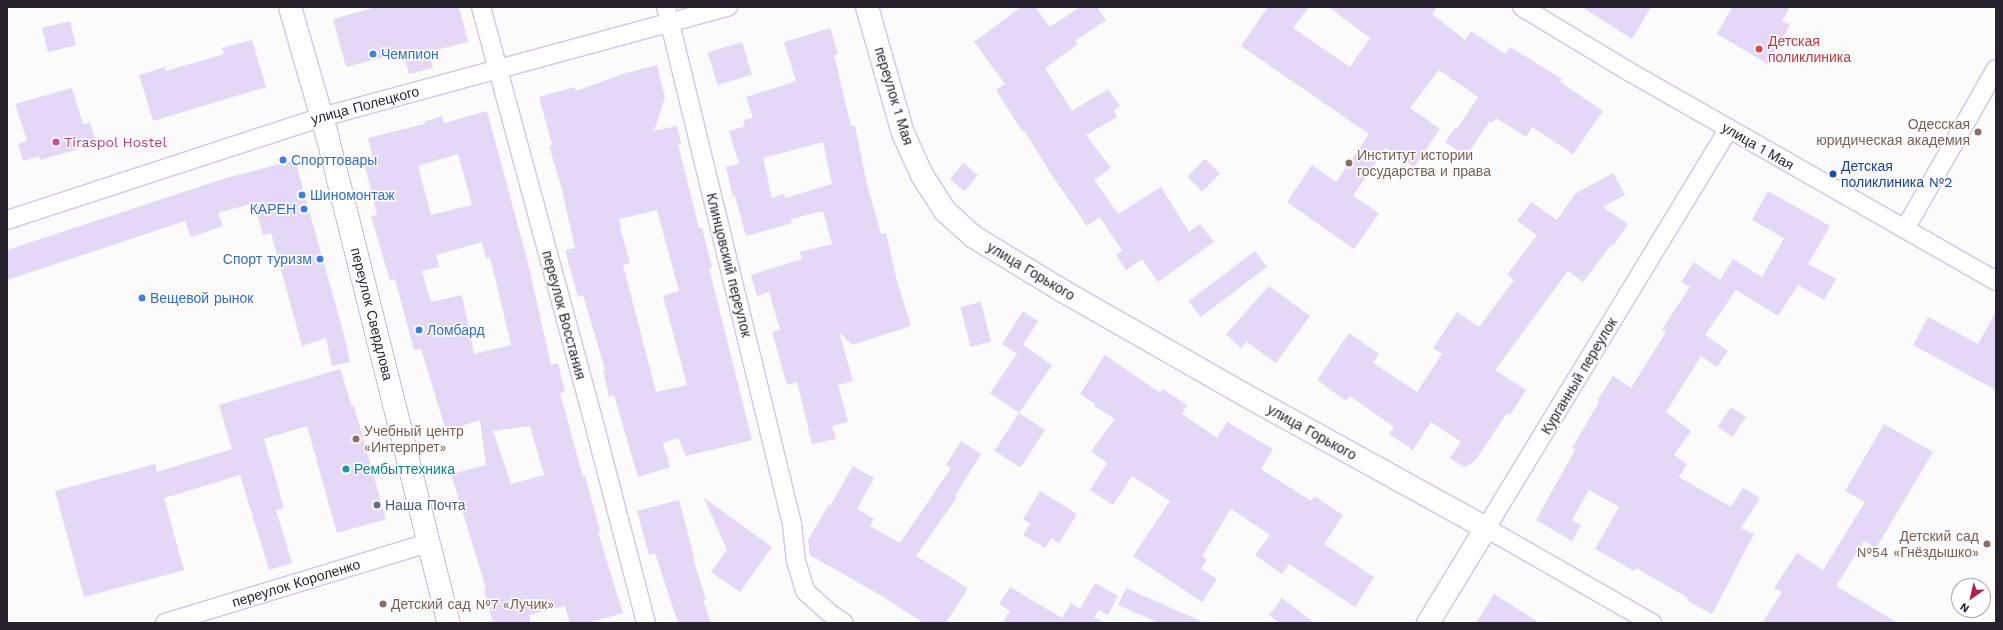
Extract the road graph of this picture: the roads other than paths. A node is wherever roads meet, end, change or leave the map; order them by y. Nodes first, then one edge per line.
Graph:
1 (290, 7) edge
2 (481, 7) edge
3 (728, 7) edge
4 (866, 7) edge
5 (1522, 7) edge
6 (668, 15) edge
7 (497, 69) junction
8 (1996, 69) edge
9 (322, 117) junction
10 (1729, 129) junction
11 (7, 220) edge
12 (1905, 229) junction
13 (974, 237) joint
14 (1996, 281) edge
15 (1486, 528) junction
16 (428, 543) junction
17 (165, 623) edge
18 (449, 623) edge
19 (646, 623) edge
20 (844, 623) edge
21 (1428, 623) edge
22 (1652, 623) edge

1 - 9 street, переулок Свердлова
2 - 7 street, переулок Восстания
3 - 6 street, улица Полецкого
4 - 13 street, переулок 1 Мая
5 - 10 street, улица 1 Мая
6 - 7 street, улица Полецкого
6 - 20 street, Клинцовский переулок
7 - 9 street, улица Полецкого
7 - 19 street, переулок Восстания
8 - 12 street
9 - 11 street, улица Полецкого
9 - 16 street, переулок Свердлова
10 - 12 street, улица 1 Мая
10 - 15 street, Курганный переулок
12 - 14 street, улица 1 Мая
13 - 15 street, улица Горького
15 - 21 street, Курганный переулок
15 - 22 street, улица Горького
16 - 17 street, переулок Короленко
16 - 18 street, переулок Свердлова

